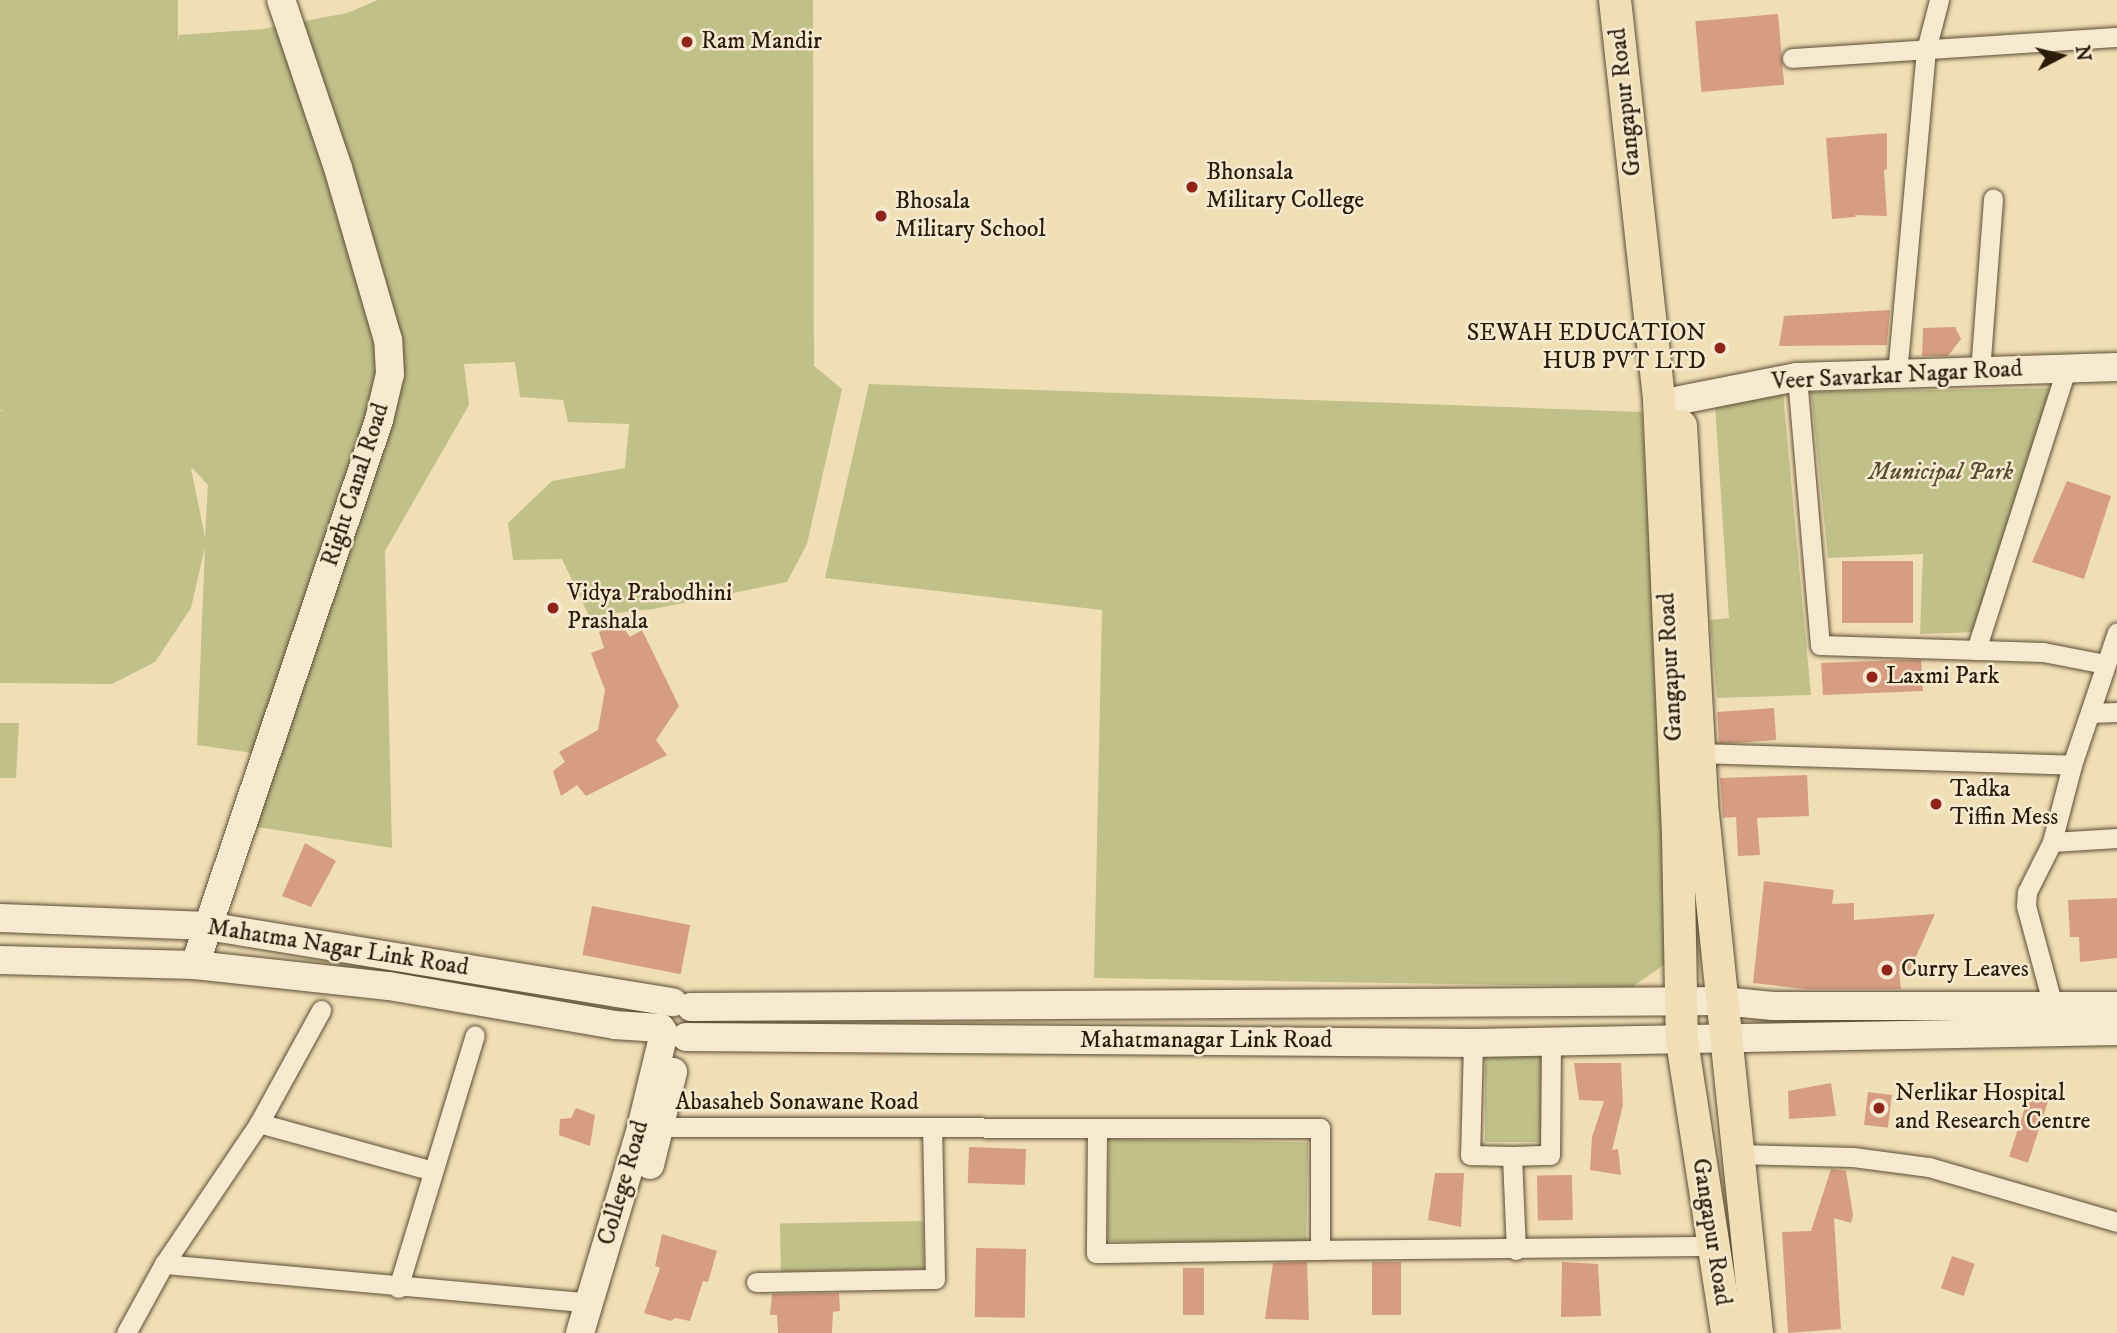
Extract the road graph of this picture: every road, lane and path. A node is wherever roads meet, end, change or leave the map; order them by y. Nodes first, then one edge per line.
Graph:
1 (281, 0) edge
2 (1615, 0) edge
3 (1635, 0) edge
4 (1939, 0) edge
5 (2117, 37) edge
6 (1926, 50) junction
7 (1793, 58) dead end
8 (1993, 198) dead end
9 (2117, 367) edge
10 (2066, 369) junction
11 (1979, 372) junction
12 (1897, 374) junction
13 (1797, 377) junction
14 (1680, 400) junction
15 (2117, 632) edge
16 (1976, 650) junction
17 (2105, 664) junction
18 (2117, 712) edge
19 (2090, 713) junction
20 (1699, 753) junction
21 (2072, 765) junction
22 (2117, 838) edge
23 (2052, 842) junction
24 (0, 918) edge
25 (208, 926) junction
26 (0, 960) edge
27 (195, 965) junction
28 (1683, 1001) junction
29 (1722, 1001) junction
30 (682, 1004) junction
31 (2117, 1006) edge
32 (321, 1010) dead end
33 (2057, 1021) junction
34 (2117, 1031) edge
35 (673, 1034) junction
36 (475, 1035) dead end
37 (1551, 1041) junction
38 (1682, 1041) junction
39 (1725, 1041) junction
40 (1473, 1044) junction
41 (259, 1123) junction
42 (662, 1127) junction
43 (932, 1128) junction
44 (1097, 1130) junction
45 (1737, 1154) junction
46 (1512, 1156) junction
47 (433, 1171) junction
48 (2117, 1222) edge
49 (1713, 1246) junction
50 (1320, 1250) junction
51 (1516, 1250) junction
52 (164, 1264) junction
53 (756, 1282) dead end
54 (398, 1288) junction
55 (589, 1303) junction
56 (126, 1333) edge
57 (580, 1333) edge
58 (600, 1333) edge
59 (1727, 1333) edge
60 (1757, 1333) edge

1 - 25 main road, Right Canal Road
2 - 28 main road, Gangapur Road
3 - 14 main road, Gangapur Road
4 - 6 street
5 - 6 street
6 - 7 street
6 - 12 street
8 - 11 street
9 - 10 main road, Veer Savarkar Nagar Road
10 - 11 main road, Veer Savarkar Nagar Road
10 - 16 street
11 - 12 main road, Veer Savarkar Nagar Road
12 - 13 main road, Veer Savarkar Nagar Road
13 - 14 main road, Veer Savarkar Nagar Road
13 - 16 street
14 - 20 main road, Gangapur Road
15 - 17 street
16 - 17 street
17 - 19 street
18 - 19 street
19 - 21 street
20 - 21 street
20 - 29 main road, Gangapur Road
21 - 23 street
22 - 23 street
23 - 33 street
24 - 25 main road, Mahatma Nagar Link Road
25 - 27 main road, Right Canal Road
25 - 30 main road, Mahatma Nagar Link Road
26 - 27 main road, Mahatma Nagar Link Road
27 - 35 main road, Mahatma Nagar Link Road
28 - 29 main road, Mahatmanagar Link Road
28 - 30 main road, Mahatmanagar Link Road
28 - 38 main road, Gangapur Road
29 - 33 main road, Mahatmanagar Link Road
29 - 39 main road, Gangapur Road
30 - 35 main road
31 - 33 main road
32 - 41 street
33 - 34 main road
33 - 39 main road, Mahatmanagar Link Road
35 - 40 main road, Mahatmanagar Link Road
35 - 42 main road, College Road
35 - 55 main road, College Road
36 - 47 street
37 - 38 main road, Mahatmanagar Link Road
37 - 40 main road, Mahatmanagar Link Road
37 - 46 street
38 - 39 main road, Mahatmanagar Link Road
38 - 49 main road, Gangapur Road
39 - 45 main road, Gangapur Road
40 - 46 street
41 - 47 street
41 - 52 street
42 - 43 street, Abasaheb Sonawane Road
42 - 58 main road, College Road
43 - 44 street, Abasaheb Sonawane Road
43 - 53 street, Abasaheb Sonawane Road
44 - 50 street, Abasaheb Sonawane Road
44 - 50 street
45 - 48 street
45 - 60 main road, Gangapur Road
46 - 51 street
47 - 54 street
49 - 51 street
49 - 59 main road, Gangapur Road
50 - 51 street
52 - 54 street
52 - 56 street
54 - 55 street
55 - 57 main road, College Road

